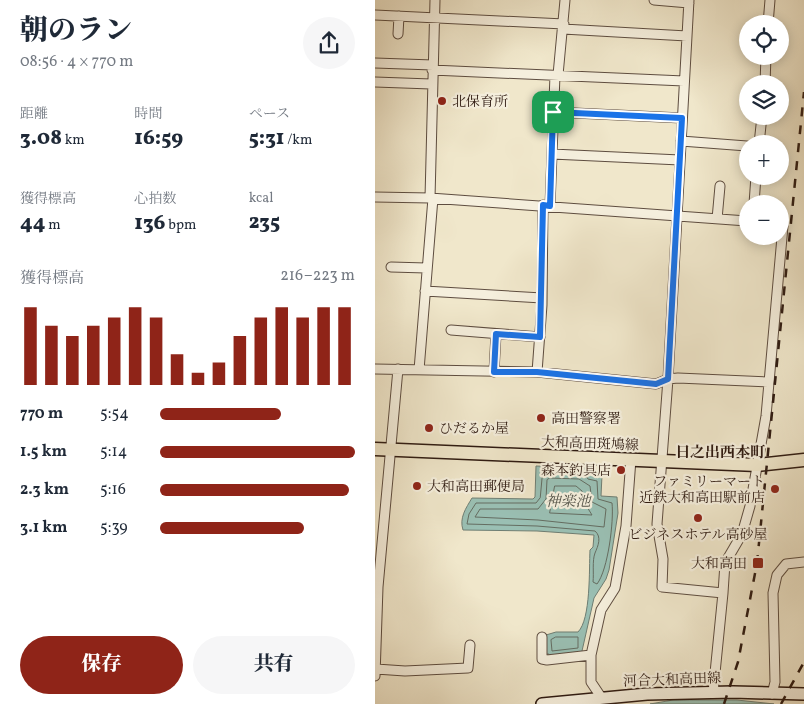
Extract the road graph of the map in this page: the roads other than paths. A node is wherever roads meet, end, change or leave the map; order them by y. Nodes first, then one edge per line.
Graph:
1 (435, 0) edge
2 (565, 0) edge
3 (654, 0) edge
4 (770, 0) edge
5 (689, 1) edge
6 (375, 15) edge
7 (769, 15) edge
8 (399, 16) junction
9 (435, 18) junction
10 (563, 26) junction
11 (398, 34) dead end
12 (687, 36) junction
13 (375, 63) edge
14 (432, 68) junction
15 (557, 75) junction
16 (684, 81) junction
17 (375, 82) edge
18 (431, 84) junction
19 (553, 112) junction
20 (682, 118) junction
21 (681, 141) junction
22 (739, 145) edge
23 (552, 154) junction
24 (680, 160) junction
25 (720, 186) dead end
26 (375, 197) edge
27 (431, 198) junction
28 (546, 206) junction
29 (677, 216) junction
30 (717, 219) junction
31 (739, 220) edge
32 (781, 245) edge
33 (391, 267) dead end
34 (426, 268) junction
35 (425, 291) junction
36 (543, 298) junction
37 (451, 330) dead end
38 (496, 334) junction
39 (540, 337) junction
40 (375, 369) edge
41 (398, 369) junction
42 (419, 370) junction
43 (494, 372) junction
44 (537, 372) junction
45 (668, 379) junction
46 (768, 382) junction
47 (375, 449) edge
48 (391, 450) junction
49 (631, 460) junction
50 (662, 460) junction
51 (804, 460) edge
52 (757, 464) junction
53 (804, 562) edge
54 (377, 586) edge
55 (723, 593) junction
56 (542, 637) dead end
57 (470, 645) dead end
58 (591, 654) junction
59 (375, 673) edge
60 (713, 693) junction
61 (772, 694) junction
62 (804, 694) edge
63 (601, 697) junction
64 (647, 699) edge
65 (542, 704) edge

1 - 9 street
2 - 10 street
3 - 5 street
4 - 7 street
5 - 12 street
6 - 8 street
8 - 9 street
8 - 11 street
9 - 10 street
9 - 14 street
10 - 12 street
10 - 15 street
12 - 16 street
13 - 14 street
14 - 15 street
14 - 18 street
15 - 16 street
15 - 19 street
16 - 20 street
17 - 18 street
18 - 27 street
19 - 20 street
19 - 23 street
20 - 21 street
21 - 22 street
21 - 24 street
23 - 24 street
23 - 28 street
24 - 29 street
25 - 30 street
26 - 27 street
27 - 28 street
27 - 34 street
28 - 29 street
28 - 36 street
29 - 30 street
29 - 45 street
30 - 31 street
32 - 46 street
33 - 34 street
34 - 35 street
35 - 36 street
35 - 42 street
36 - 39 street
37 - 38 street
38 - 39 street
38 - 43 street
39 - 44 street
40 - 41 street
41 - 42 street
41 - 48 street
42 - 43 street
43 - 44 street
44 - 45 street
45 - 46 street
45 - 50 street
46 - 52 street
47 - 48 main road, 大和高田斑鳩線
48 - 49 main road, 大和高田斑鳩線
48 - 54 street
49 - 50 main road, 大和高田斑鳩線
49 - 58 street
50 - 52 main road, 大和高田斑鳩線
50 - 55 street
51 - 52 main road, 大和高田斑鳩線
52 - 55 street
53 - 61 street
54 - 59 street
55 - 60 street
56 - 58 street
57 - 59 street
58 - 63 street
60 - 61 main road, 河合大和高田線
60 - 64 main road, 河合大和高田線
61 - 62 main road, 河合大和高田線
63 - 64 main road, 河合大和高田線
63 - 65 main road, 河合大和高田線

